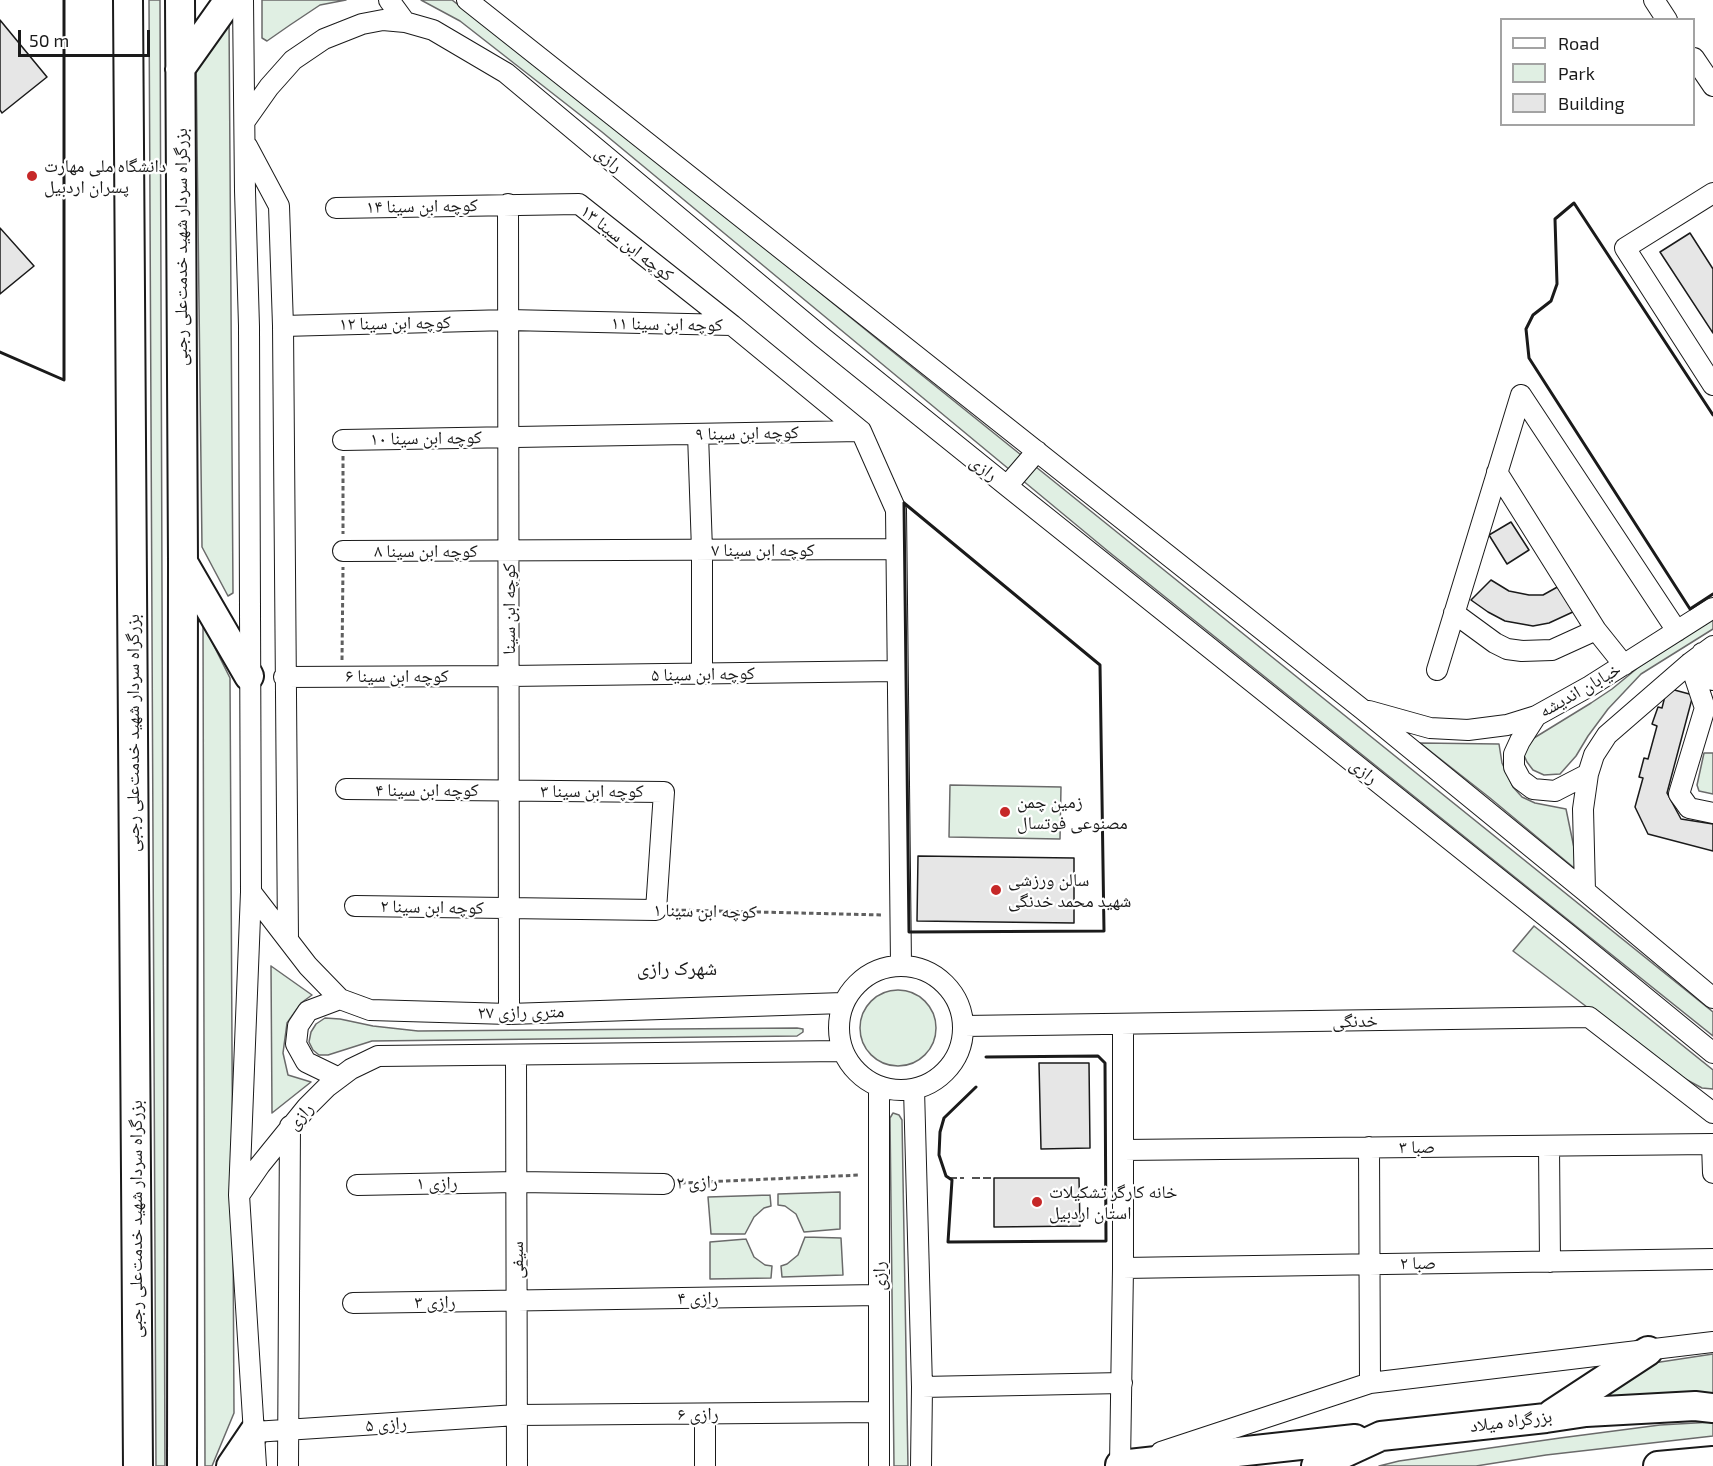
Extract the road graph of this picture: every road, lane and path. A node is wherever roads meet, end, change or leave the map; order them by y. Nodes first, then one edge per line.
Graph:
1 (128, 0) edge
2 (180, 0) edge
3 (229, 0) edge
4 (243, 0) edge
5 (389, 0) edge
6 (467, 0) edge
7 (1654, 0) edge
8 (1666, 18) edge
9 (405, 22) junction
10 (1695, 59) edge
11 (180, 69) junction
12 (1713, 86) edge
13 (245, 121) junction
14 (245, 143) junction
15 (1713, 193) edge
16 (508, 204) junction
17 (336, 208) dead end
18 (508, 320) junction
19 (732, 325) junction
20 (283, 326) junction
21 (1713, 385) edge
22 (861, 431) junction
23 (698, 434) junction
24 (508, 436) junction
25 (343, 440) dead end
26 (1037, 451) junction
27 (1497, 472) junction
28 (1006, 486) junction
29 (896, 549) junction
30 (702, 550) junction
31 (343, 551) dead end
32 (508, 551) junction
33 (183, 562) junction
34 (1713, 608) edge
35 (1454, 613) junction
36 (1596, 630) junction
37 (1677, 631) junction
38 (1702, 654) edge
39 (1624, 665) junction
40 (1437, 670) dead end
41 (897, 671) junction
42 (702, 674) junction
43 (249, 676) junction
44 (284, 676) junction
45 (509, 676) junction
46 (1713, 680) edge
47 (1362, 709) junction
48 (1536, 716) junction
49 (1588, 774) junction
50 (346, 789) dead end
51 (509, 791) junction
52 (1713, 813) edge
53 (1586, 891) junction
54 (251, 892) junction
55 (356, 906) dead end
56 (509, 908) junction
57 (656, 910) junction
58 (900, 916) junction
59 (288, 939) junction
60 (901, 965) junction
61 (340, 999) junction
62 (1713, 999) edge
63 (843, 1003) junction
64 (509, 1014) junction
65 (1123, 1024) junction
66 (964, 1026) junction
67 (843, 1051) junction
68 (1713, 1053) edge
69 (516, 1054) junction
70 (339, 1078) junction
71 (879, 1086) junction
72 (914, 1089) junction
73 (1690, 1094) junction
74 (1713, 1099) edge
75 (1713, 1113) edge
76 (290, 1126) junction
77 (1712, 1144) edge
78 (1549, 1146) junction
79 (1369, 1147) junction
80 (1123, 1150) junction
81 (1713, 1173) edge
82 (878, 1174) junction
83 (517, 1182) junction
84 (664, 1184) joint
85 (357, 1185) dead end
86 (240, 1195) junction
87 (1713, 1259) edge
88 (1550, 1262) junction
89 (1371, 1264) junction
90 (1123, 1268) junction
91 (879, 1295) junction
92 (517, 1301) junction
93 (353, 1303) dead end
94 (1713, 1342) edge
95 (1648, 1351) junction
96 (1122, 1383) junction
97 (1370, 1383) junction
98 (921, 1387) junction
99 (1713, 1408) edge
100 (879, 1412) junction
101 (705, 1414) junction
102 (517, 1415) junction
103 (1546, 1418) junction
104 (288, 1430) junction
105 (254, 1432) junction
106 (1381, 1436) junction
107 (1713, 1461) edge
108 (138, 1466) edge
109 (182, 1466) edge
110 (231, 1466) edge
111 (256, 1466) edge
112 (288, 1466) edge
113 (517, 1466) edge
114 (705, 1466) edge
115 (879, 1466) edge
116 (921, 1466) edge
117 (1119, 1466) edge
118 (1316, 1466) edge
119 (1658, 1466) edge

1 - 108 highway, بزرگراه سردار شهید خدمت‌علی رجبی
2 - 11 highway, بزرگراه سردار شهید خدمت‌علی رجبی
3 - 11 highway
4 - 13 street
5 - 9 street
6 - 26 street, رازی
7 - 8 street
9 - 13 street, رازی
9 - 28 street, رازی
10 - 12 street
11 - 33 highway, بزرگراه سردار شهید خدمت‌علی رجبی
13 - 14 street
14 - 20 street
14 - 43 street
15 - 21 street
16 - 17 street, کوچه ابن سینا ۱۴
16 - 18 street, کوچه ابن سینا
16 - 19 street, کوچه ابن سینا ۱۳
18 - 19 street, کوچه ابن سینا ۱۱
18 - 20 street, کوچه ابن سینا ۱۲
18 - 24 street, کوچه ابن سینا
19 - 22 street, کوچه ابن سینا ۱۱
20 - 44 street
22 - 23 street, کوچه ابن سینا ۹
22 - 29 street
23 - 24 street, کوچه ابن سینا ۹
23 - 30 street
24 - 25 street, کوچه ابن سینا ۱۰
24 - 32 street, کوچه ابن سینا
26 - 28 street
26 - 47 street, رازی
27 - 35 street
27 - 36 street
27 - 37 street
28 - 68 street, رازی
29 - 30 street, کوچه ابن سینا ۷
29 - 41 street
30 - 32 street, کوچه ابن سینا ۷
30 - 42 street
31 - 32 street, کوچه ابن سینا ۸
32 - 45 street, کوچه ابن سینا
33 - 43 highway
33 - 109 highway, بزرگراه سردار شهید خدمت‌علی رجبی
34 - 37 street, خیابان اندیشه
35 - 36 street
35 - 40 street
36 - 39 street
37 - 39 street, خیابان اندیشه
38 - 46 street
38 - 49 street
38 - 52 street
39 - 48 street, خیابان اندیشه
41 - 42 street, کوچه ابن سینا ۵
41 - 58 street
42 - 45 street, کوچه ابن سینا ۵
43 - 54 street
44 - 45 street, کوچه ابن سینا ۶
44 - 59 street
45 - 51 street, کوچه ابن سینا
47 - 48 street, خیابان اندیشه
47 - 53 street, رازی
48 - 49 street
49 - 53 street
50 - 51 street, کوچه ابن سینا ۴
51 - 56 street, کوچه ابن سینا
51 - 57 street, کوچه ابن سینا ۳
53 - 62 street, رازی
54 - 59 street, ۲۷ متری رازی
54 - 86 street
55 - 56 street, کوچه ابن سینا ۲
56 - 57 street, کوچه ابن سینا ۱
56 - 64 street, کوچه ابن سینا
57 - 58 path, کوچه ابن سینا ۱
58 - 60 street
59 - 61 street, ۲۷ متری رازی
60 - 63 street
60 - 66 street
61 - 64 street, ۲۷ متری رازی
61 - 70 street
63 - 64 street, ۲۷ متری رازی
63 - 67 street
65 - 66 street, خدنگی
65 - 73 street, خدنگی
65 - 80 street
66 - 72 street
67 - 69 street
67 - 71 street
69 - 70 street, رازی
69 - 83 street, سیفی
70 - 76 street, رازی
71 - 72 street
71 - 82 street, رازی
72 - 98 street
73 - 74 street
73 - 75 street, خدنگی
76 - 86 street, رازی
76 - 104 street
77 - 78 street, صبا ۳
77 - 81 street
78 - 79 street, صبا ۳
78 - 88 street
79 - 80 street, صبا ۳
79 - 89 street
80 - 90 street
82 - 84 path, رازی ۲
82 - 91 street, رازی
83 - 84 street, رازی ۲
83 - 85 street, رازی ۱
83 - 92 street, سیفی
86 - 105 street
87 - 88 street, صبا ۲
88 - 89 street, صبا ۲
89 - 90 street, صبا ۲
89 - 97 street
90 - 96 street
91 - 92 street, رازی ۴
91 - 100 street, رازی
92 - 93 street, رازی ۳
92 - 102 street, سیفی
94 - 95 street
95 - 97 street
95 - 103 highway
96 - 98 street
96 - 117 street
97 - 117 street
98 - 116 street
99 - 103 highway, بزرگراه میلاد
100 - 101 street, رازی ۶
100 - 115 street, رازی
101 - 102 street, رازی ۶
101 - 114 street
102 - 104 street, رازی ۵
102 - 113 street, سیفی
103 - 106 highway, بزرگراه میلاد
104 - 105 street, رازی ۵
104 - 112 street
105 - 110 highway
105 - 111 street
106 - 117 highway
106 - 118 highway, بزرگراه میلاد
107 - 119 highway

